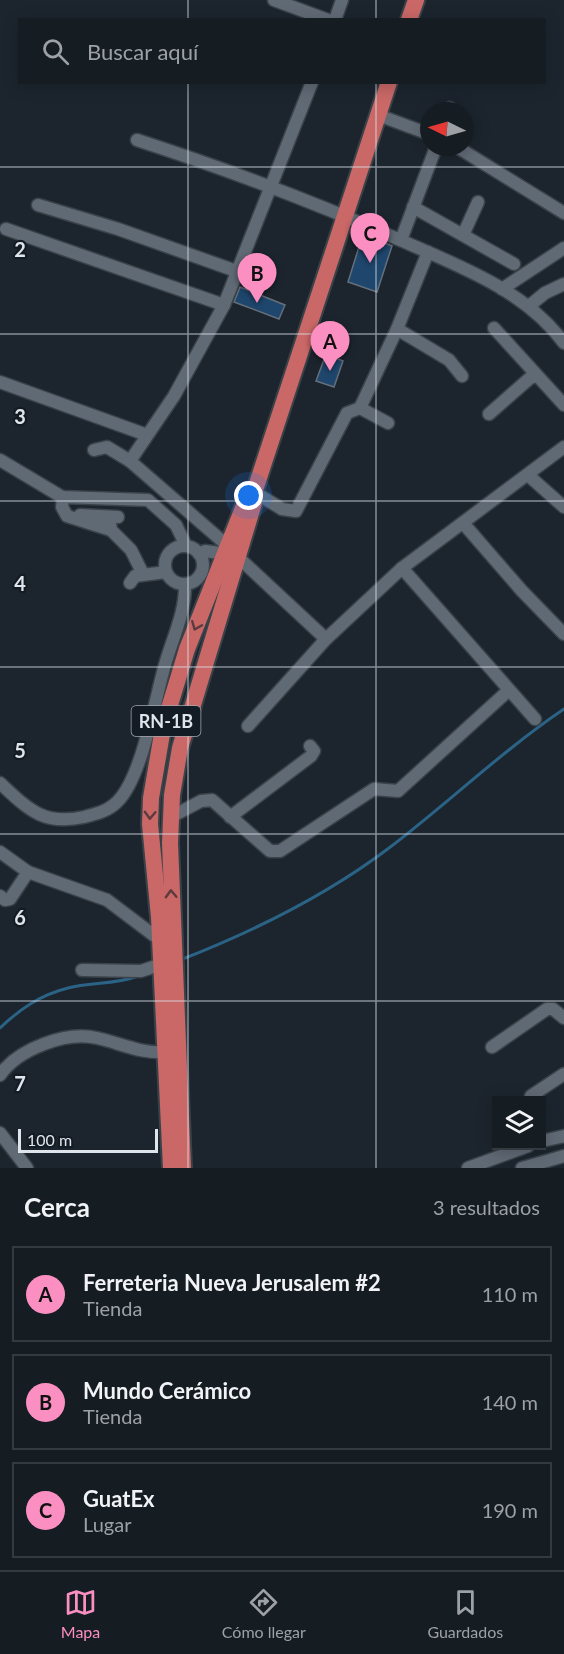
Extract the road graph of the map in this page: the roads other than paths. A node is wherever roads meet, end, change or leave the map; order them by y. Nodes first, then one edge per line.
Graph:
1 (274, 0) edge
2 (342, 0) edge
3 (416, 0) edge
4 (323, 18) edge
5 (336, 18) edge
6 (410, 18) edge
7 (311, 84) edge
8 (388, 84) edge
9 (378, 115) junction
10 (420, 131) edge
11 (137, 140) dead end
12 (433, 156) edge
13 (472, 156) edge
14 (271, 187) junction
15 (478, 202) dead end
16 (38, 205) dead end
17 (413, 207) junction
18 (564, 213) edge
19 (345, 215) junction
20 (6, 229) dead end
21 (463, 235) junction
22 (400, 240) junction
23 (564, 248) edge
24 (428, 252) junction
25 (514, 264) dead end
26 (239, 272) junction
27 (564, 284) edge
28 (501, 289) junction
29 (224, 305) junction
30 (530, 306) junction
31 (494, 328) dead end
32 (397, 329) junction
33 (564, 343) edge
34 (462, 376) dead end
35 (537, 376) junction
36 (0, 382) edge
37 (564, 405) edge
38 (360, 408) junction
39 (489, 414) dead end
40 (388, 423) dead end
41 (147, 435) junction
42 (564, 447) edge
43 (94, 450) dead end
44 (0, 460) edge
45 (130, 461) junction
46 (529, 476) junction
47 (254, 494) junction
48 (63, 497) junction
49 (564, 507) edge
50 (463, 523) junction
51 (186, 546) junction
52 (232, 553) junction
53 (199, 554) junction
54 (402, 568) junction
55 (166, 572) junction
56 (143, 574) junction
57 (130, 583) dead end
58 (185, 584) junction
59 (186, 602) junction
60 (205, 604) junction
61 (564, 634) edge
62 (326, 639) junction
63 (160, 681) junction
64 (509, 690) junction
65 (149, 698) dead end
66 (535, 719) dead end
67 (248, 726) dead end
68 (310, 746) dead end
69 (0, 783) edge
70 (171, 817) junction
71 (230, 817) junction
72 (0, 852) edge
73 (28, 872) junction
74 (0, 896) edge
75 (160, 940) junction
76 (166, 964) junction
77 (82, 970) dead end
78 (564, 1018) edge
79 (492, 1047) dead end
80 (166, 1052) junction
81 (564, 1074) edge
82 (0, 1075) edge
83 (531, 1096) dead end
84 (0, 1133) edge
85 (564, 1136) edge
86 (546, 1141) edge
87 (517, 1150) edge
88 (564, 1156) edge
89 (27, 1168) edge
90 (171, 1168) edge
91 (183, 1168) edge
92 (468, 1168) edge
93 (522, 1168) edge

1 - 4 street
2 - 5 street
3 - 6 highway
7 - 14 street
8 - 9 highway, RN-1B
9 - 10 street
9 - 19 highway, RN-1B
11 - 14 street
12 - 17 street
13 - 18 street
14 - 19 street
14 - 26 street
15 - 21 street
16 - 26 street
17 - 21 street
17 - 22 street
19 - 22 street
19 - 47 highway, RN-1B
20 - 29 street
21 - 25 street
22 - 24 street
23 - 28 street
24 - 28 street
24 - 32 street
26 - 29 street
27 - 30 street
28 - 30 street
29 - 41 street
30 - 33 street
31 - 35 street
32 - 34 street
32 - 38 street
35 - 37 street
35 - 39 street
36 - 41 street
38 - 40 street
38 - 47 street
41 - 45 street
42 - 46 street
43 - 45 street
44 - 48 street
45 - 52 street
46 - 49 street
46 - 50 street
47 - 52 highway, RN-1B
48 - 51 street
48 - 56 street
50 - 54 street
50 - 61 street
51 - 53 street
51 - 55 street
52 - 53 street
52 - 60 highway, RN-1B
52 - 62 street
52 - 70 highway, RN-1B
53 - 58 street
54 - 62 street
54 - 64 street
55 - 56 street
55 - 58 street
56 - 57 street
58 - 59 street
59 - 60 street
59 - 63 street
60 -> 75 highway, RN-1B
62 - 67 street
63 - 65 street
63 - 69 street
64 - 66 street
64 - 71 street
68 - 71 street
70 - 71 street
76 -> 70 highway, RN-1B
72 - 73 street
73 - 74 street
73 - 75 street
75 - 76 highway, RN-1B
76 - 77 street
76 - 80 highway, RN-1B
76 - 91 highway, RN-1B
78 - 79 street
80 - 82 street
80 - 90 highway, RN-1B
81 - 83 street
84 - 89 street
85 - 86 street
87 - 92 street
88 - 93 street

